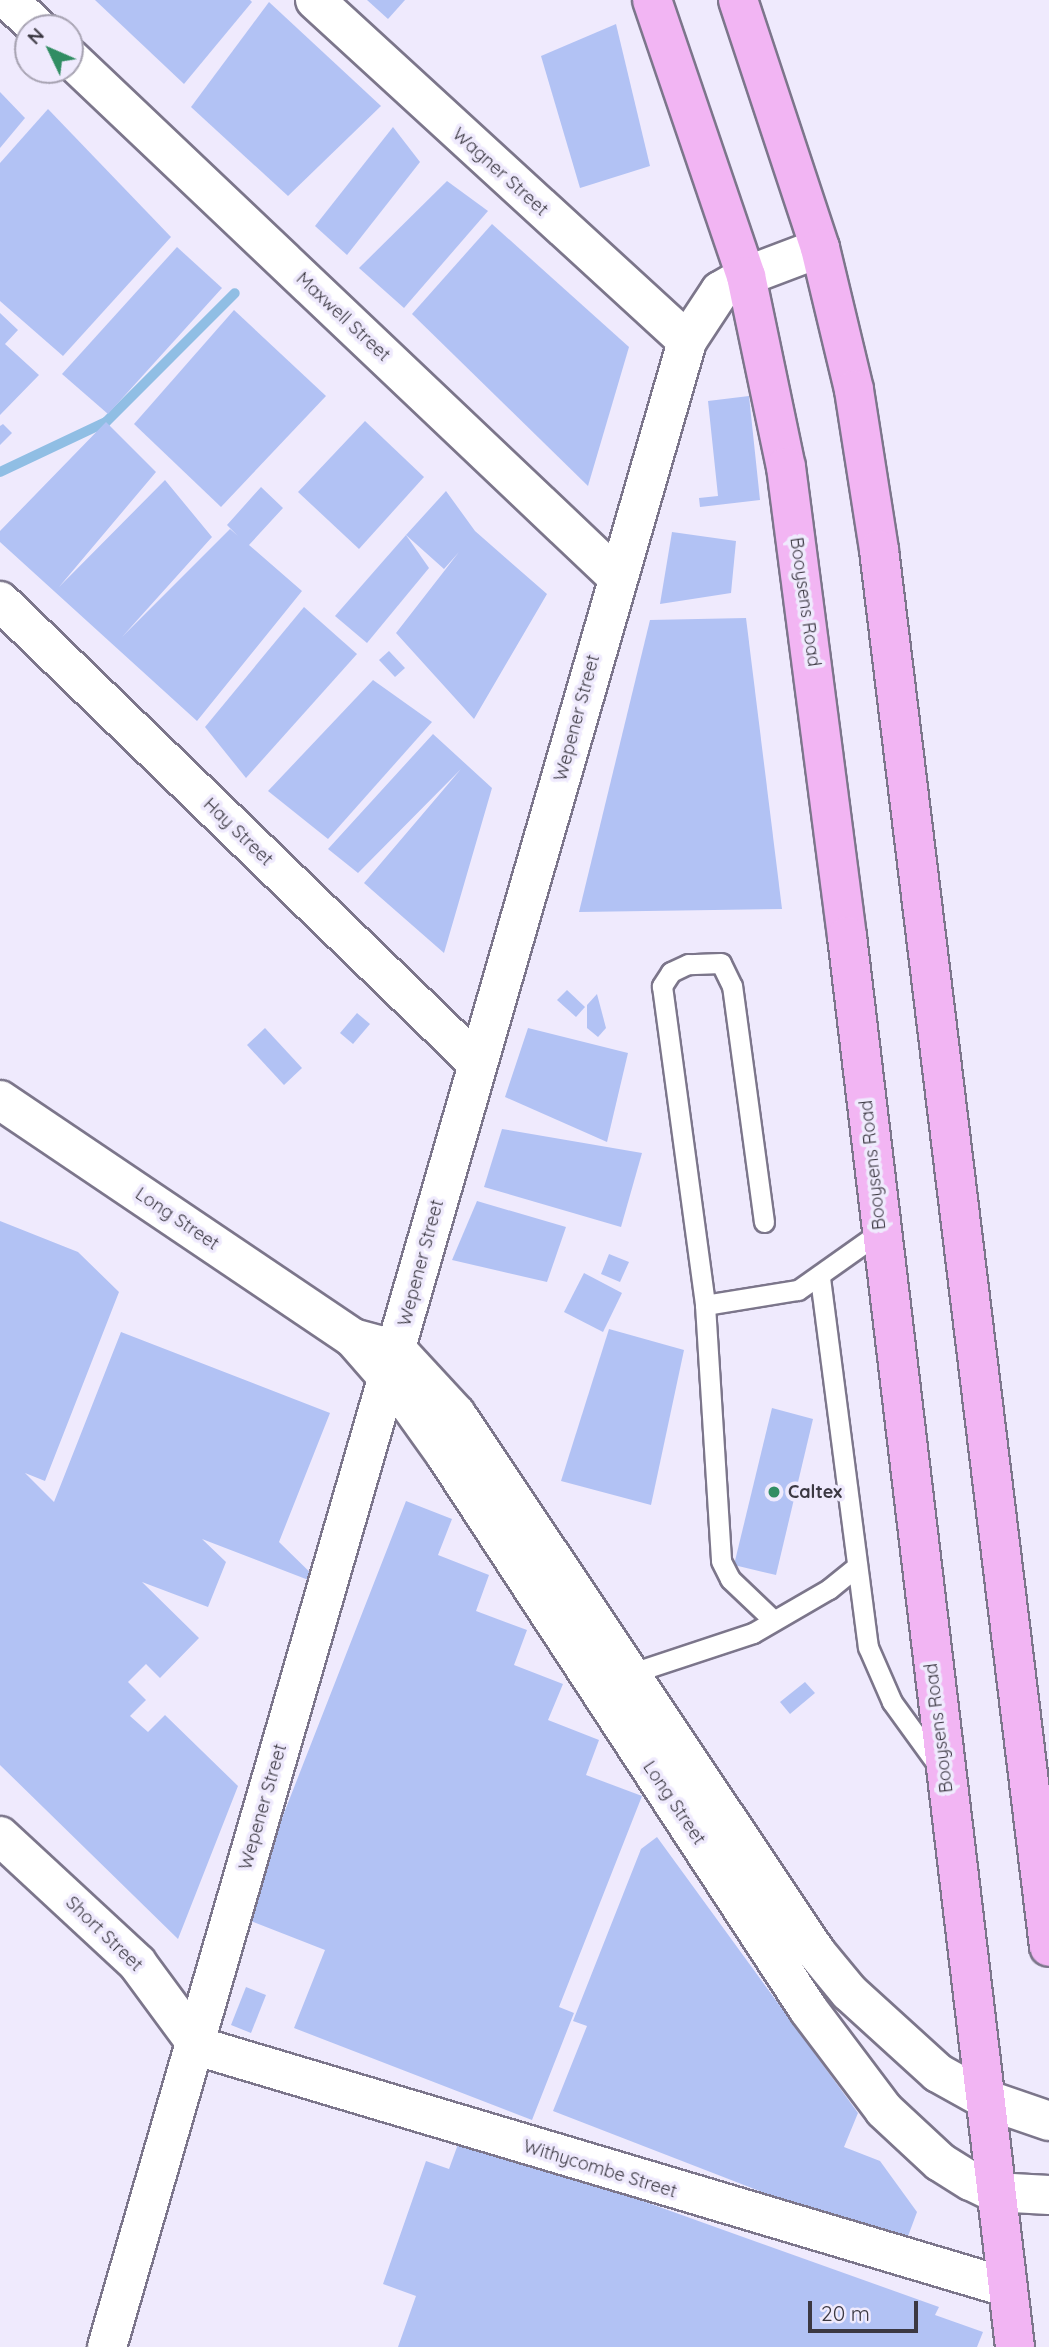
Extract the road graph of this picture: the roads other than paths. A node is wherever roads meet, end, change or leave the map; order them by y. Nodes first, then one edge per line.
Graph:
1 (8, 0) edge
2 (315, 0) edge
3 (652, 0) edge
4 (738, 0) edge
5 (23, 14) edge
6 (84, 71) edge
7 (820, 248) junction
8 (746, 276) junction
9 (687, 341) junction
10 (616, 576) junction
11 (0, 601) edge
12 (476, 1062) junction
13 (0, 1100) edge
14 (764, 1222) dead end
15 (880, 1232) junction
16 (820, 1278) junction
17 (705, 1305) junction
18 (393, 1366) junction
19 (856, 1567) junction
20 (773, 1620) junction
21 (632, 1673) junction
22 (945, 1775) junction
23 (0, 1836) edge
24 (713, 1861) junction
25 (1049, 1947) edge
26 (196, 2043) junction
27 (985, 2099) junction
28 (1049, 2121) edge
29 (994, 2192) junction
30 (1049, 2195) edge
31 (1006, 2287) junction
32 (107, 2347) edge
33 (1015, 2347) edge

1 - 5 street
2 - 9 street, Wagner Street
3 - 8 main road, Booysens Road
4 - 7 main road
6 - 10 street, Maxwell Street
7 - 8 street, Wepener Street
7 - 25 main road
8 - 9 street, Wepener Street
8 - 15 main road, Booysens Road
9 - 10 street, Wepener Street
10 - 12 street, Wepener Street
11 - 12 street, Hay Street
12 - 18 street, Wepener Street
13 - 18 street, Long Street
14 - 17 lane
15 - 16 lane
15 - 22 main road, Booysens Road
16 - 17 lane
16 - 19 lane
17 - 20 lane
18 - 21 street, Long Street
18 - 24 street, Long Street
18 - 26 street, Wepener Street
19 - 20 lane
19 - 22 lane
20 - 21 lane
21 - 24 street
21 - 27 street, Long Street
22 - 27 main road, Booysens Road
23 - 26 street, Short Street
24 - 29 street, Long Street
26 - 31 street, Withycombe Street
26 - 32 street, Wepener Street
27 - 28 street, Long Street
27 - 29 main road, Booysens Road
29 - 30 street, Long Street
29 - 31 main road, Booysens Road
31 - 33 main road, Booysens Road

